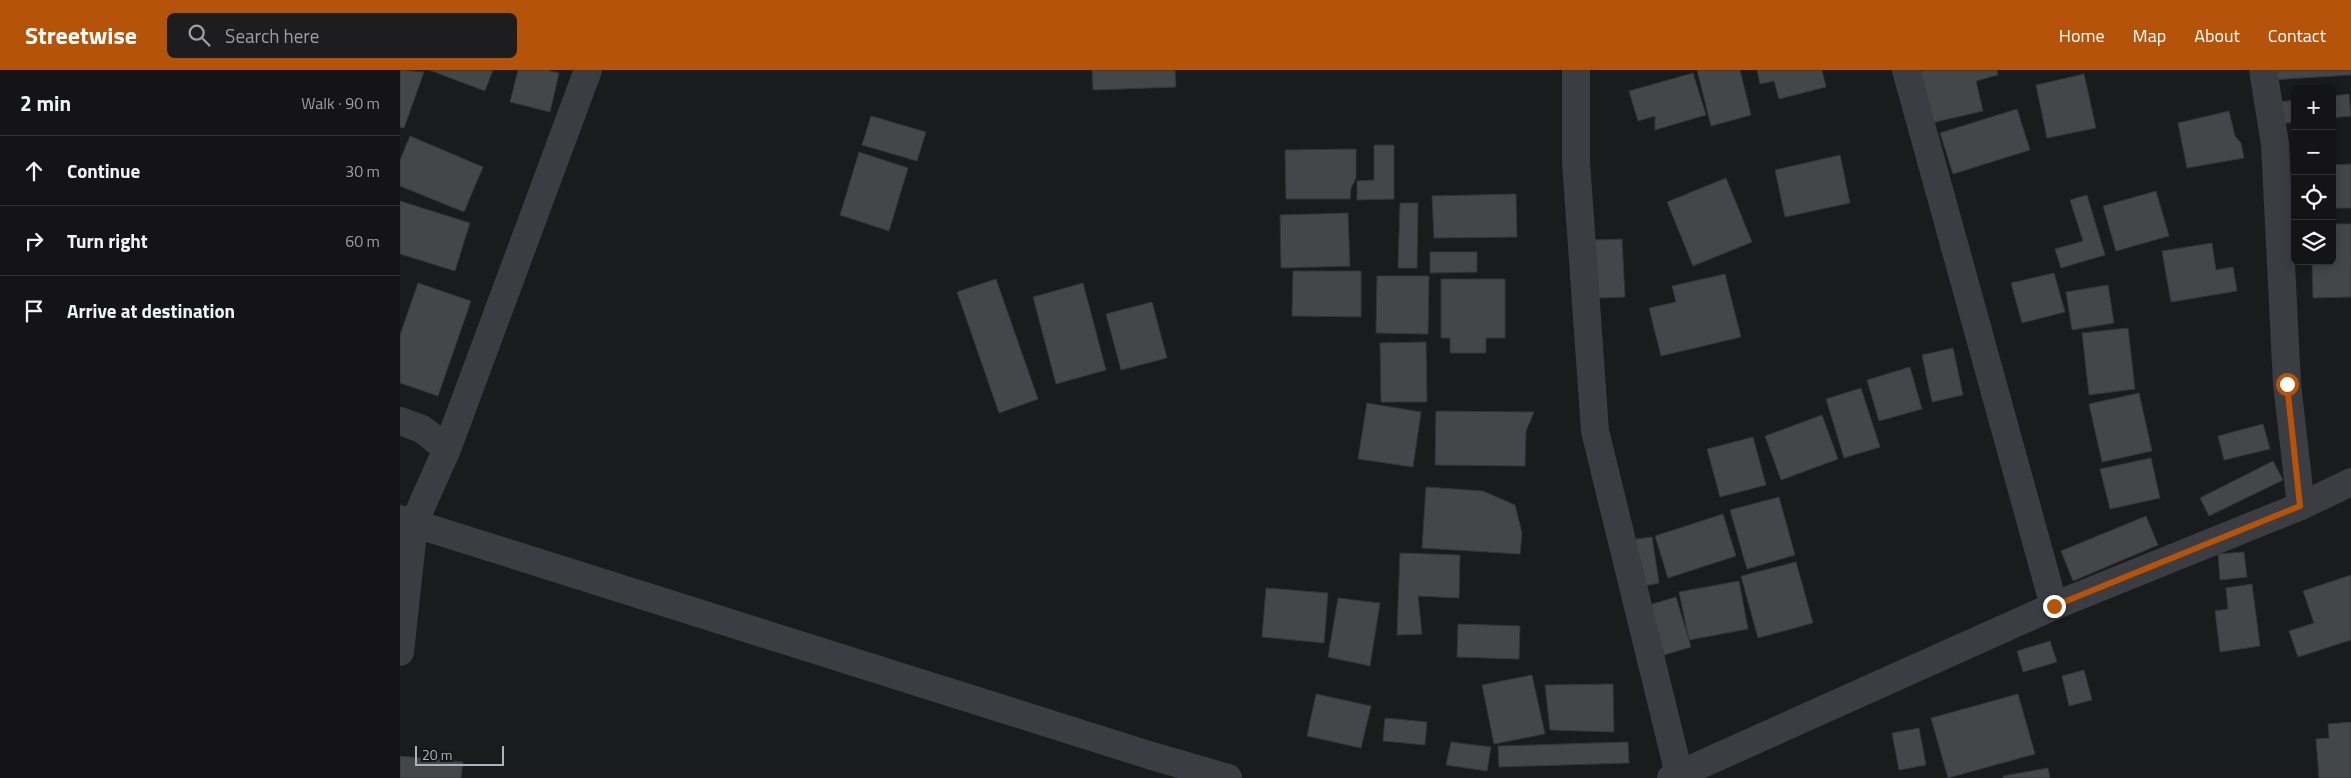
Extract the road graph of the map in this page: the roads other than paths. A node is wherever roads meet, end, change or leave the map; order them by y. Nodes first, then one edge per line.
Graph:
1 (588, 70) edge
2 (1576, 70) edge
3 (1906, 70) edge
4 (2263, 70) edge
5 (400, 421) edge
6 (447, 449) junction
7 (2351, 482) edge
8 (2300, 506) junction
9 (407, 521) edge
10 (2054, 606) junction
11 (400, 652) edge
12 (1675, 776) edge
13 (1228, 778) edge

1 - 6 street
2 - 12 street
3 - 10 street
4 - 8 street
5 - 6 street
6 - 9 street
7 - 8 street
8 - 10 street
9 - 11 street
9 - 13 street
10 - 12 street

